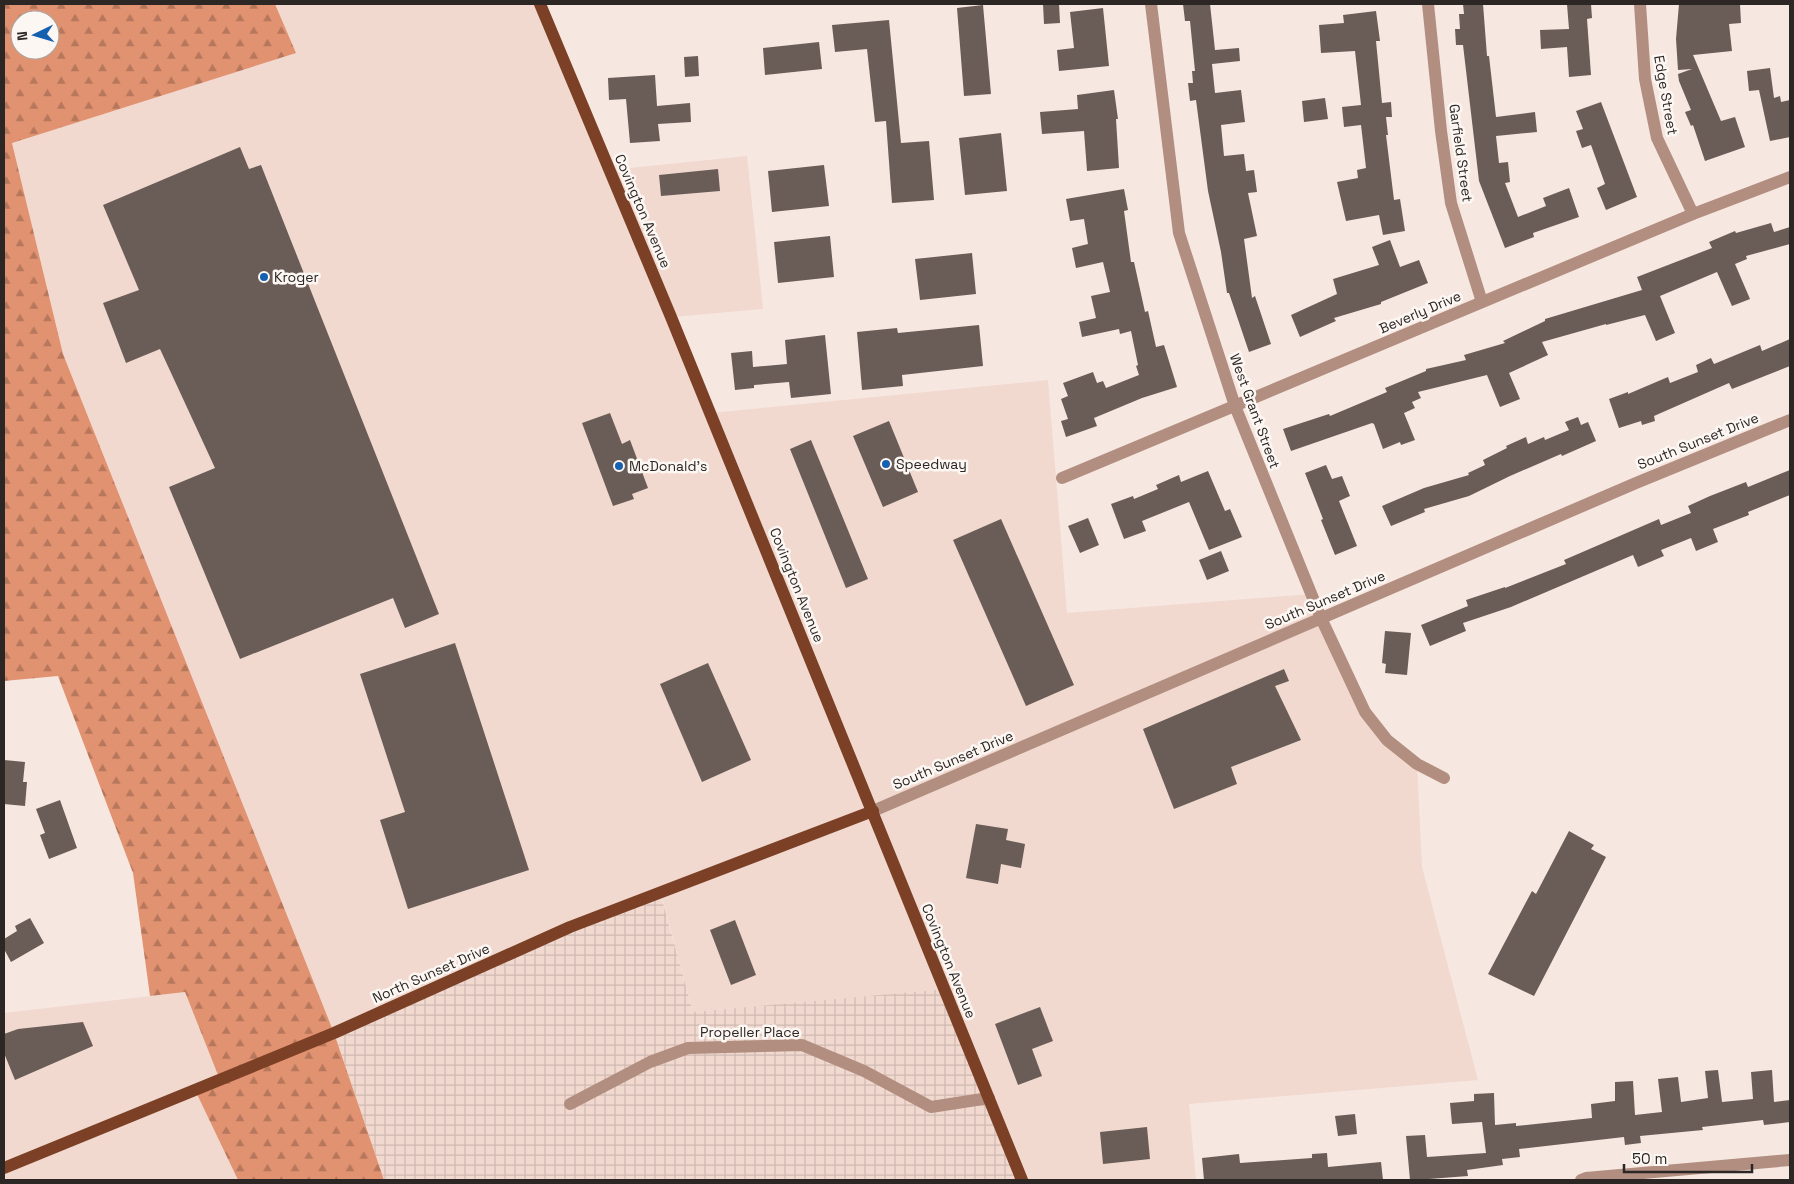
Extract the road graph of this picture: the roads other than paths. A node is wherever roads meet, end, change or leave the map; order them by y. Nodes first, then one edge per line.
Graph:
1 (540, 4) edge
2 (1152, 4) edge
3 (1428, 4) edge
4 (1640, 4) edge
5 (1790, 178) edge
6 (1692, 214) junction
7 (1482, 302) junction
8 (1235, 406) junction
9 (1790, 420) edge
10 (1062, 478) dead end
11 (1320, 618) junction
12 (1444, 778) dead end
13 (873, 811) junction
14 (989, 1098) junction
15 (570, 1104) dead end
16 (1790, 1160) edge
17 (4, 1168) edge
18 (1022, 1180) edge
19 (1581, 1180) edge

1 - 13 main road, Covington Avenue
2 - 8 street, West Grant Street
3 - 7 street, Garfield Street
4 - 6 street, Edge Street
5 - 6 street, Beverly Drive
6 - 7 street, Beverly Drive
7 - 8 street, Beverly Drive
8 - 10 street, Beverly Drive
8 - 11 street, West Grant Street
9 - 11 street, South Sunset Drive
11 - 12 street, West Grant Street
11 - 13 street, South Sunset Drive
13 - 14 main road, Covington Avenue
13 - 17 main road, North Sunset Drive
14 - 15 street, Propeller Place
14 - 18 main road, Covington Avenue
16 - 19 street

